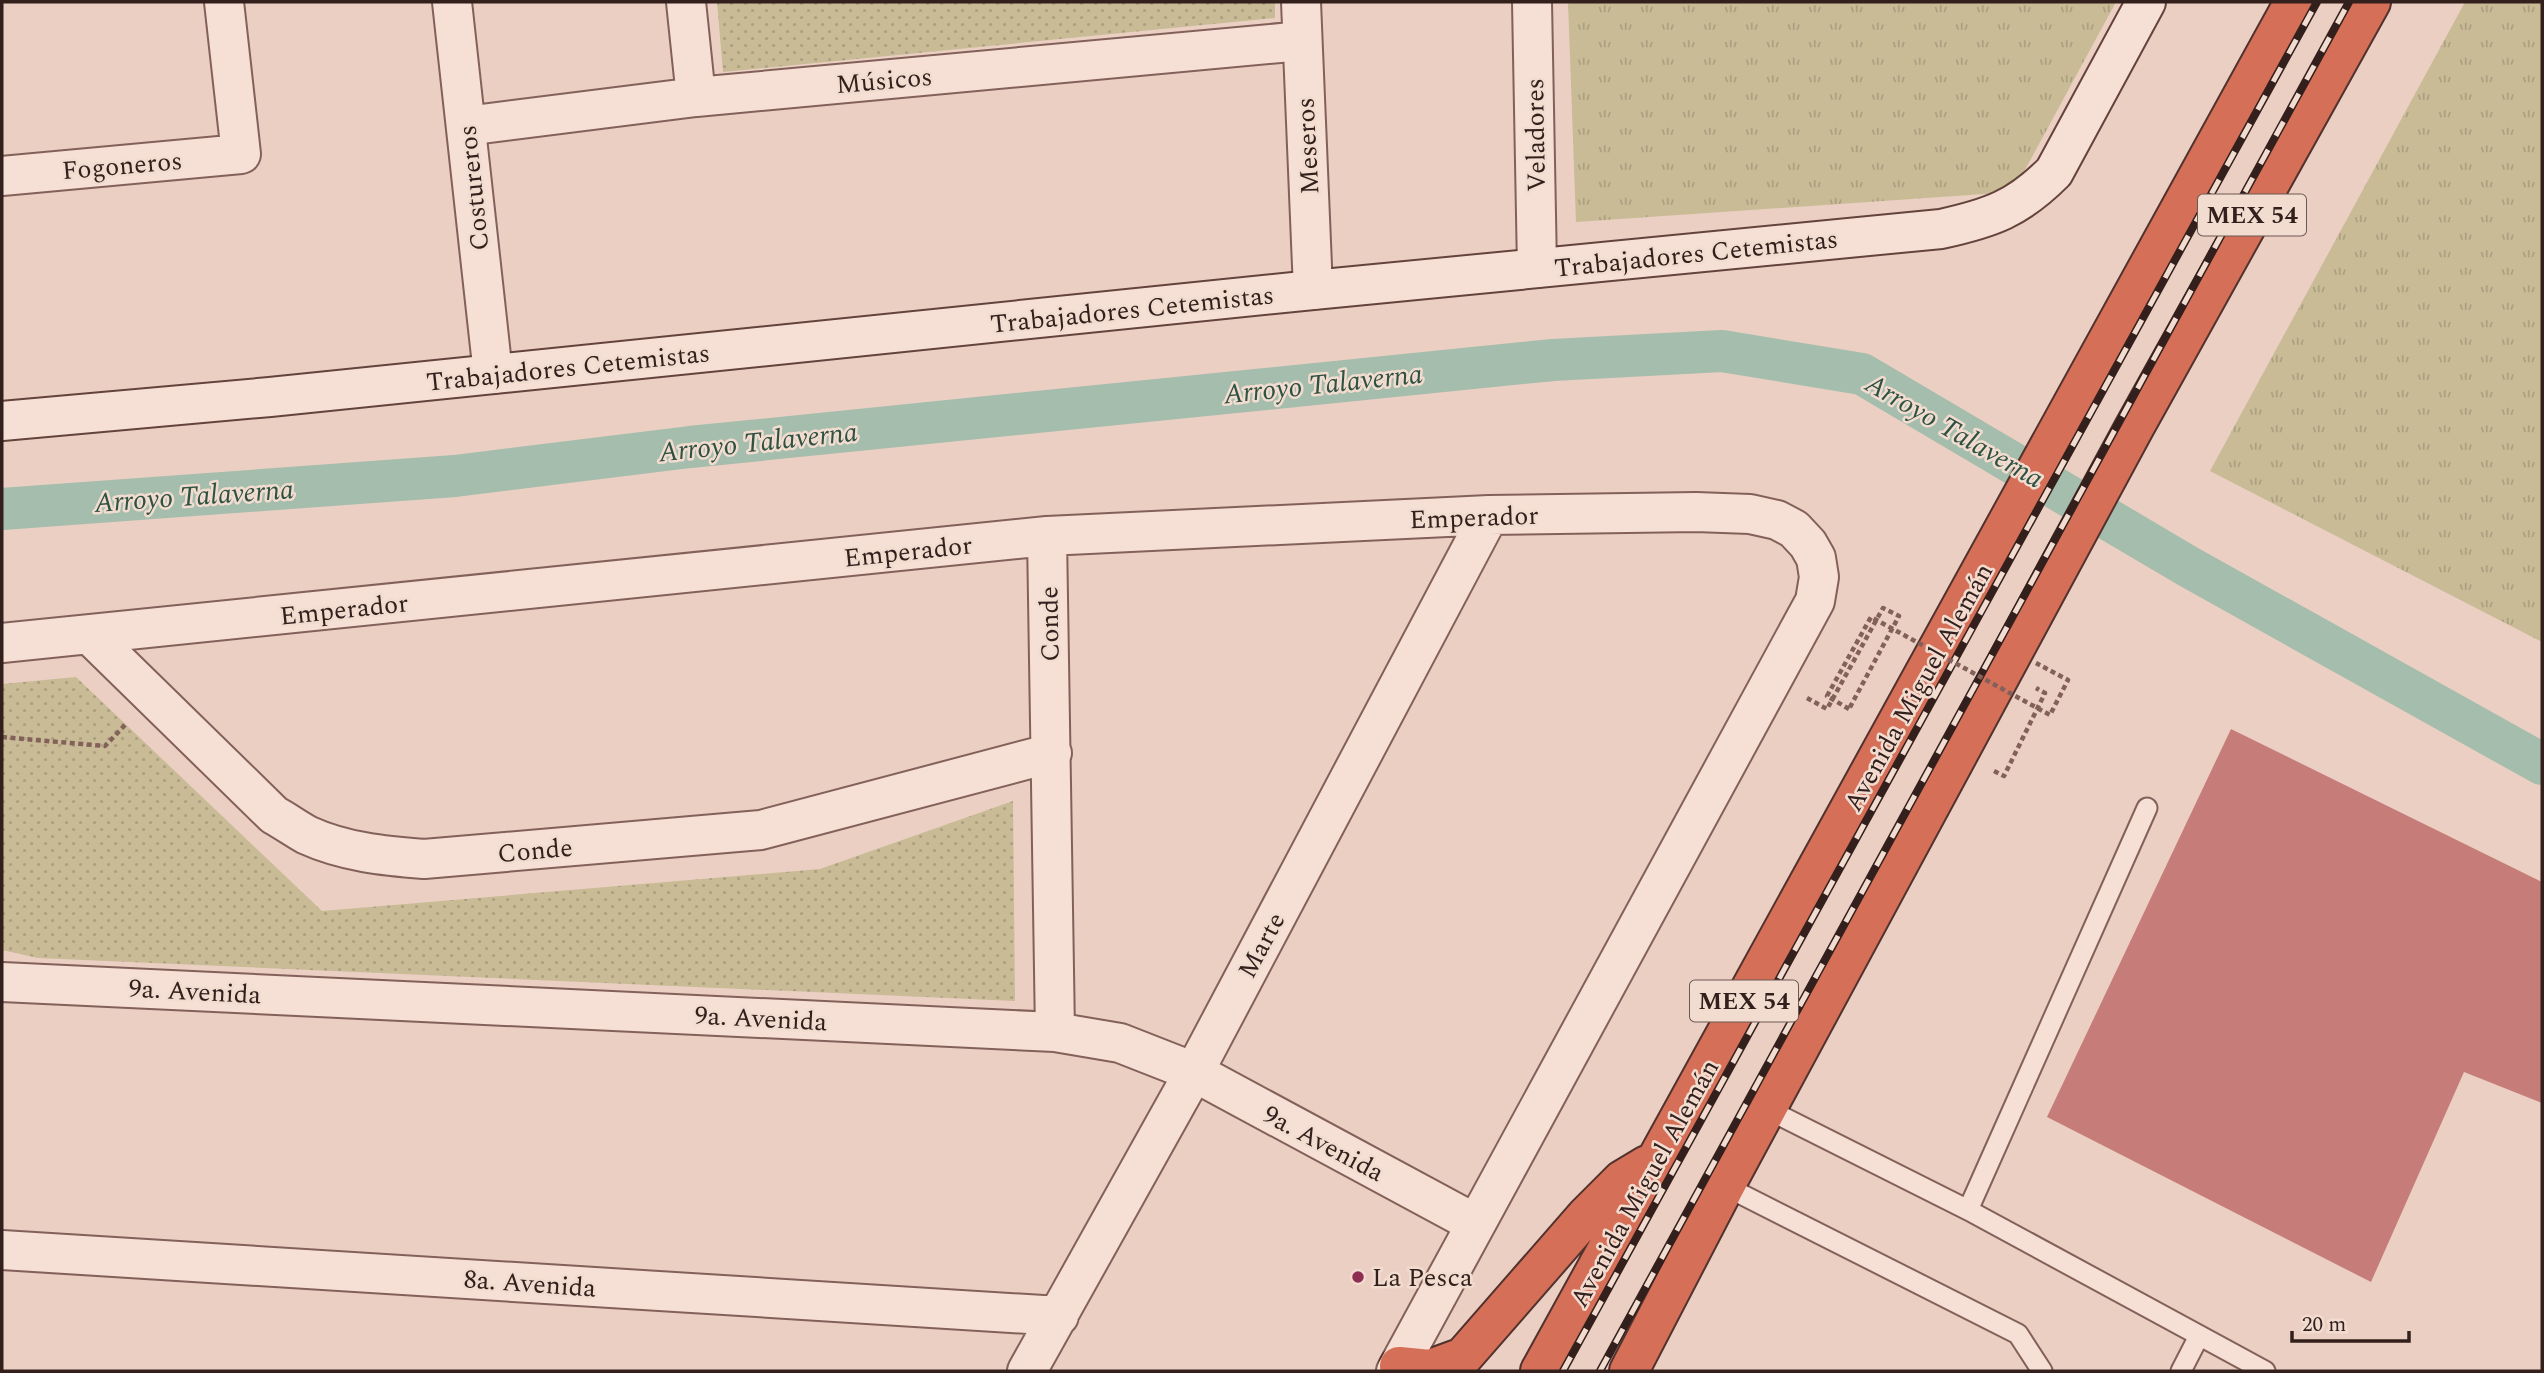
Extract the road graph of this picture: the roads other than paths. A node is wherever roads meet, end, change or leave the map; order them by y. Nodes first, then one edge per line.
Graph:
1 (224, 2) edge
2 (452, 2) edge
3 (686, 2) edge
4 (1301, 2) edge
5 (1532, 2) edge
6 (2146, 2) edge
7 (2294, 2) edge
8 (2371, 2) edge
9 (1302, 41) junction
10 (696, 97) junction
11 (466, 126) junction
12 (2, 176) edge
13 (1537, 268) junction
14 (1313, 290) junction
15 (493, 374) junction
16 (2, 421) edge
17 (1489, 515) junction
18 (1047, 536) junction
19 (90, 635) junction
20 (2, 643) edge
21 (1052, 753) junction
22 (2147, 808) dead end
23 (2, 982) edge
24 (1055, 1032) junction
25 (1194, 1072) junction
26 (1767, 1110) junction
27 (1657, 1159) junction
28 (1725, 1186) junction
29 (1968, 1210) junction
30 (1476, 1224) junction
31 (2, 1250) edge
32 (1059, 1317) junction
33 (2199, 1336) junction
34 (1397, 1369) edge
35 (1027, 1371) edge
36 (1540, 1371) edge
37 (1629, 1371) edge
38 (2042, 1371) edge
39 (2181, 1371) edge
40 (2265, 1371) edge

1 - 12 street, Fogoneros
2 - 11 street, Costureros
3 - 10 street
4 - 9 street, Meseros
5 - 13 street, Veladores
6 - 13 street, Trabajadores Cetemistas
7 - 27 highway, Avenida Miguel Alemán / MEX 54
8 - 26 highway, MEX 54
9 - 10 street, Músicos
9 - 14 street, Meseros
10 - 11 street, Músicos
11 - 15 street, Costureros
13 - 14 street, Trabajadores Cetemistas
14 - 15 street, Trabajadores Cetemistas
15 - 16 street, Trabajadores Cetemistas
17 - 18 street, Emperador
17 - 25 street, Marte
17 - 30 street, Emperador
18 - 19 street, Emperador
18 - 21 street, Conde
19 - 20 street, Emperador
19 - 21 street, Conde
21 - 24 street, Conde
22 - 29 lane
23 - 24 street, 9a. Avenida
24 - 25 street, 9a. Avenida
25 - 30 street, 9a. Avenida
25 - 32 street, Marte
26 - 28 highway, MEX 54
26 - 29 lane
27 - 34 highway
27 - 36 highway, Avenida Miguel Alemán / MEX 54
28 - 37 highway, MEX 54
28 - 38 lane
29 - 33 lane
30 - 34 street
31 - 32 street, 8a. Avenida
32 - 35 street, Marte
33 - 39 lane
33 - 40 lane

